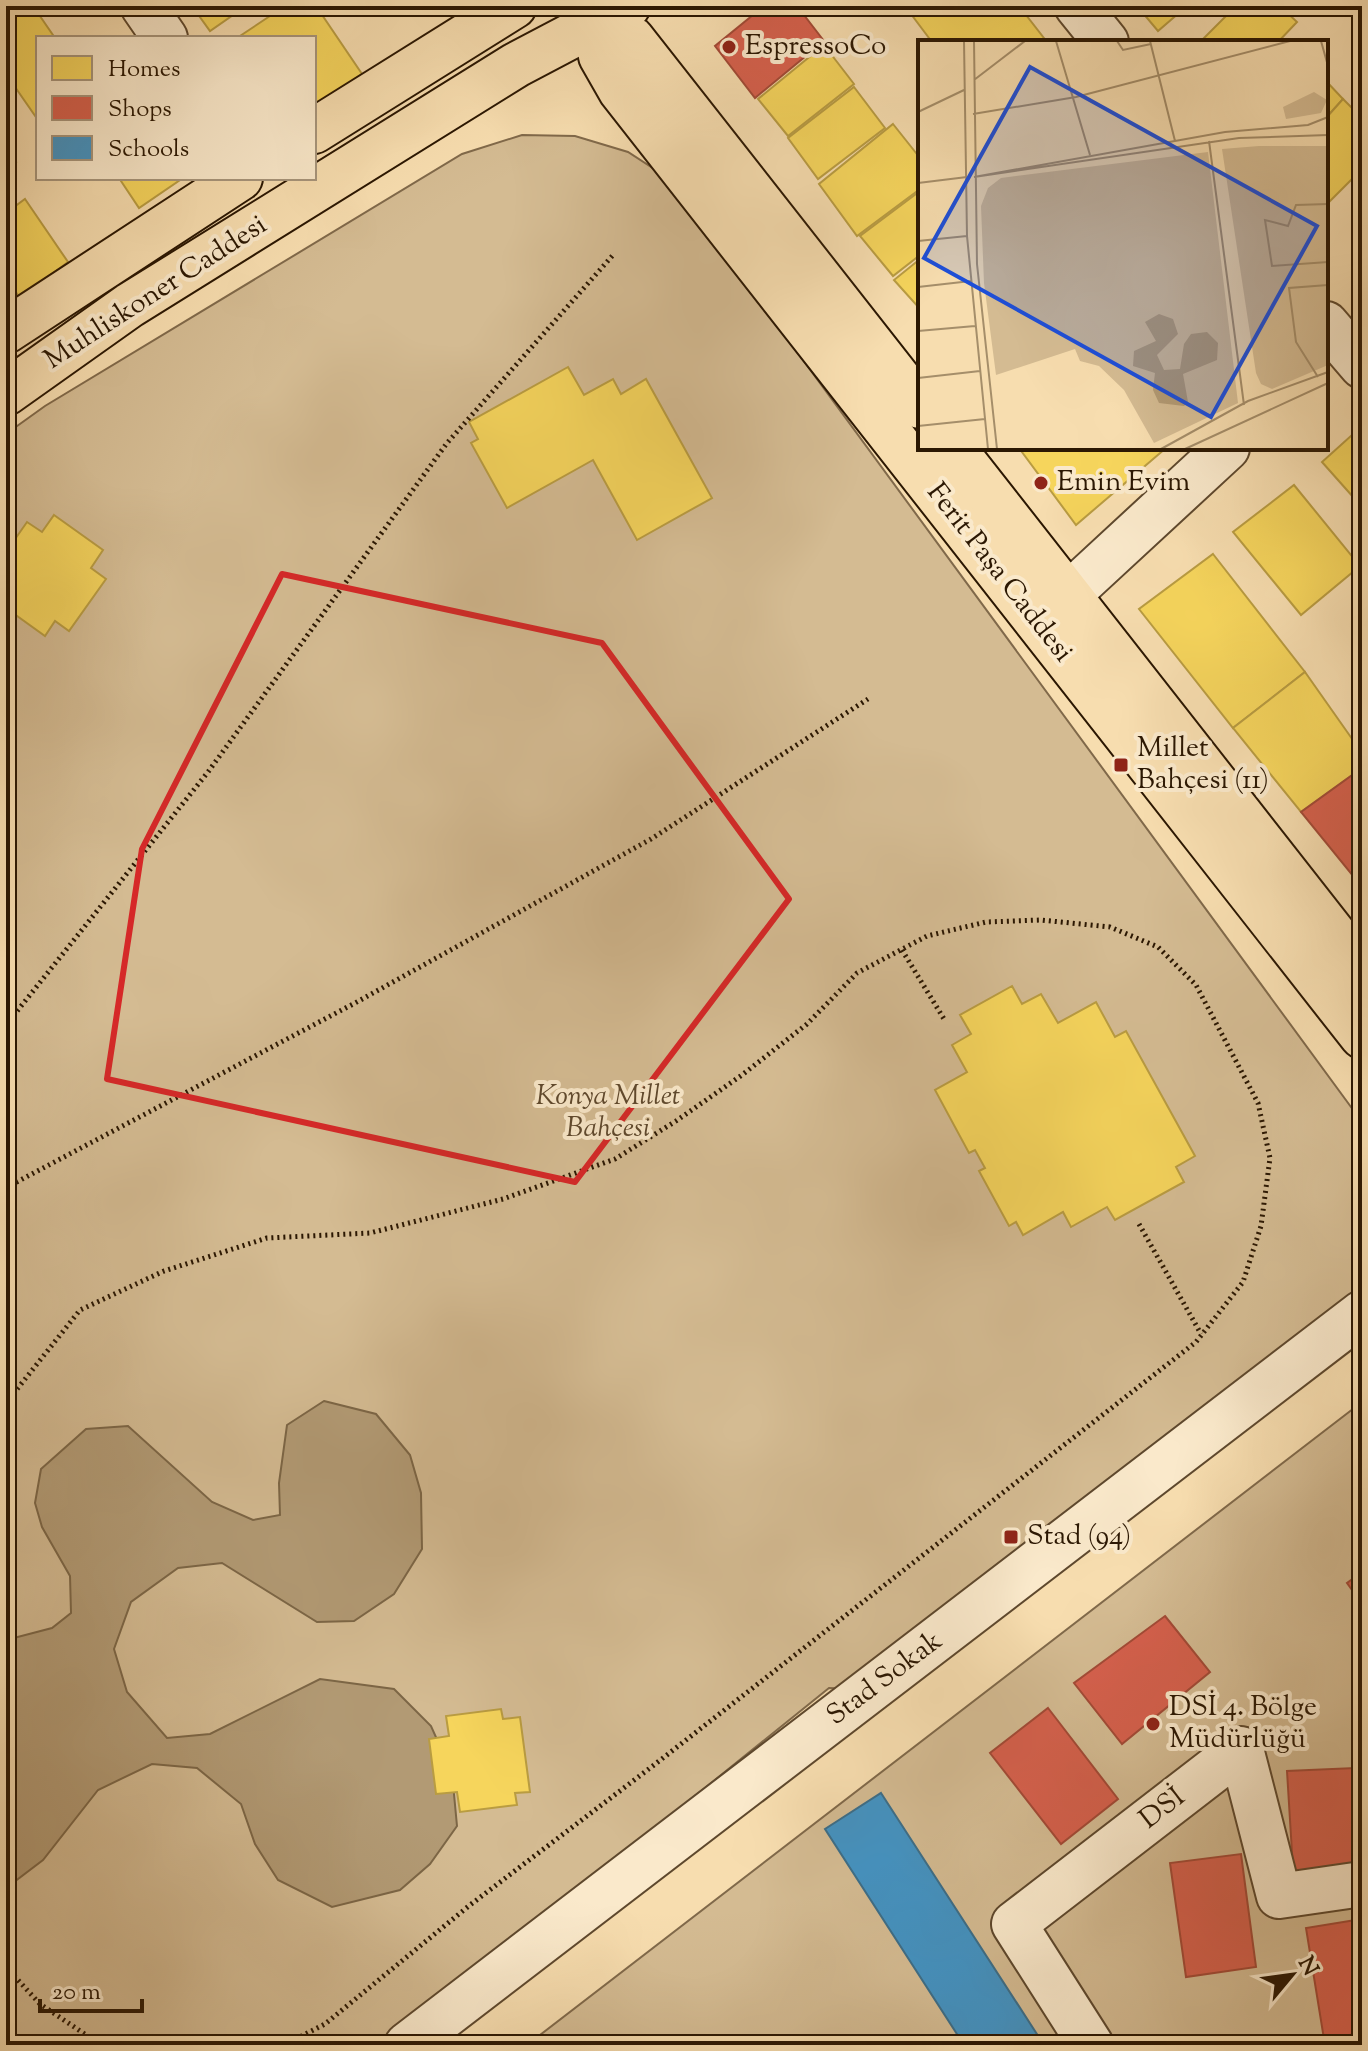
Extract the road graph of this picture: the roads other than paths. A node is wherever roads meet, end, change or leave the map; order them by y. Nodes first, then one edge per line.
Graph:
1 (143, 6) edge
2 (514, 6) edge
3 (1077, 6) edge
4 (602, 12) edge
5 (164, 36) edge
6 (1104, 40) edge
7 (316, 130) edge
8 (237, 180) edge
9 (9, 324) edge
10 (6, 393) edge
11 (918, 403) edge
12 (955, 450) edge
13 (1225, 450) edge
14 (1068, 595) junction
15 (1362, 970) edge
16 (1362, 1036) edge
17 (1362, 1313) edge
18 (1362, 1884) edge
19 (407, 2045) edge
20 (1091, 2045) edge

1 - 5 street
2 - 7 main road
3 - 6 street
4 - 10 main road, Muhliskoner Caddesi
4 - 11 main road
4 - 16 main road, Ferit Paşa Caddesi
8 - 9 main road, Muhliskoner Caddesi
12 - 14 main road, Ferit Paşa Caddesi
13 - 14 street
14 - 15 main road, Ferit Paşa Caddesi
17 - 19 street, Stad Sokak
18 - 20 street, DSİ

